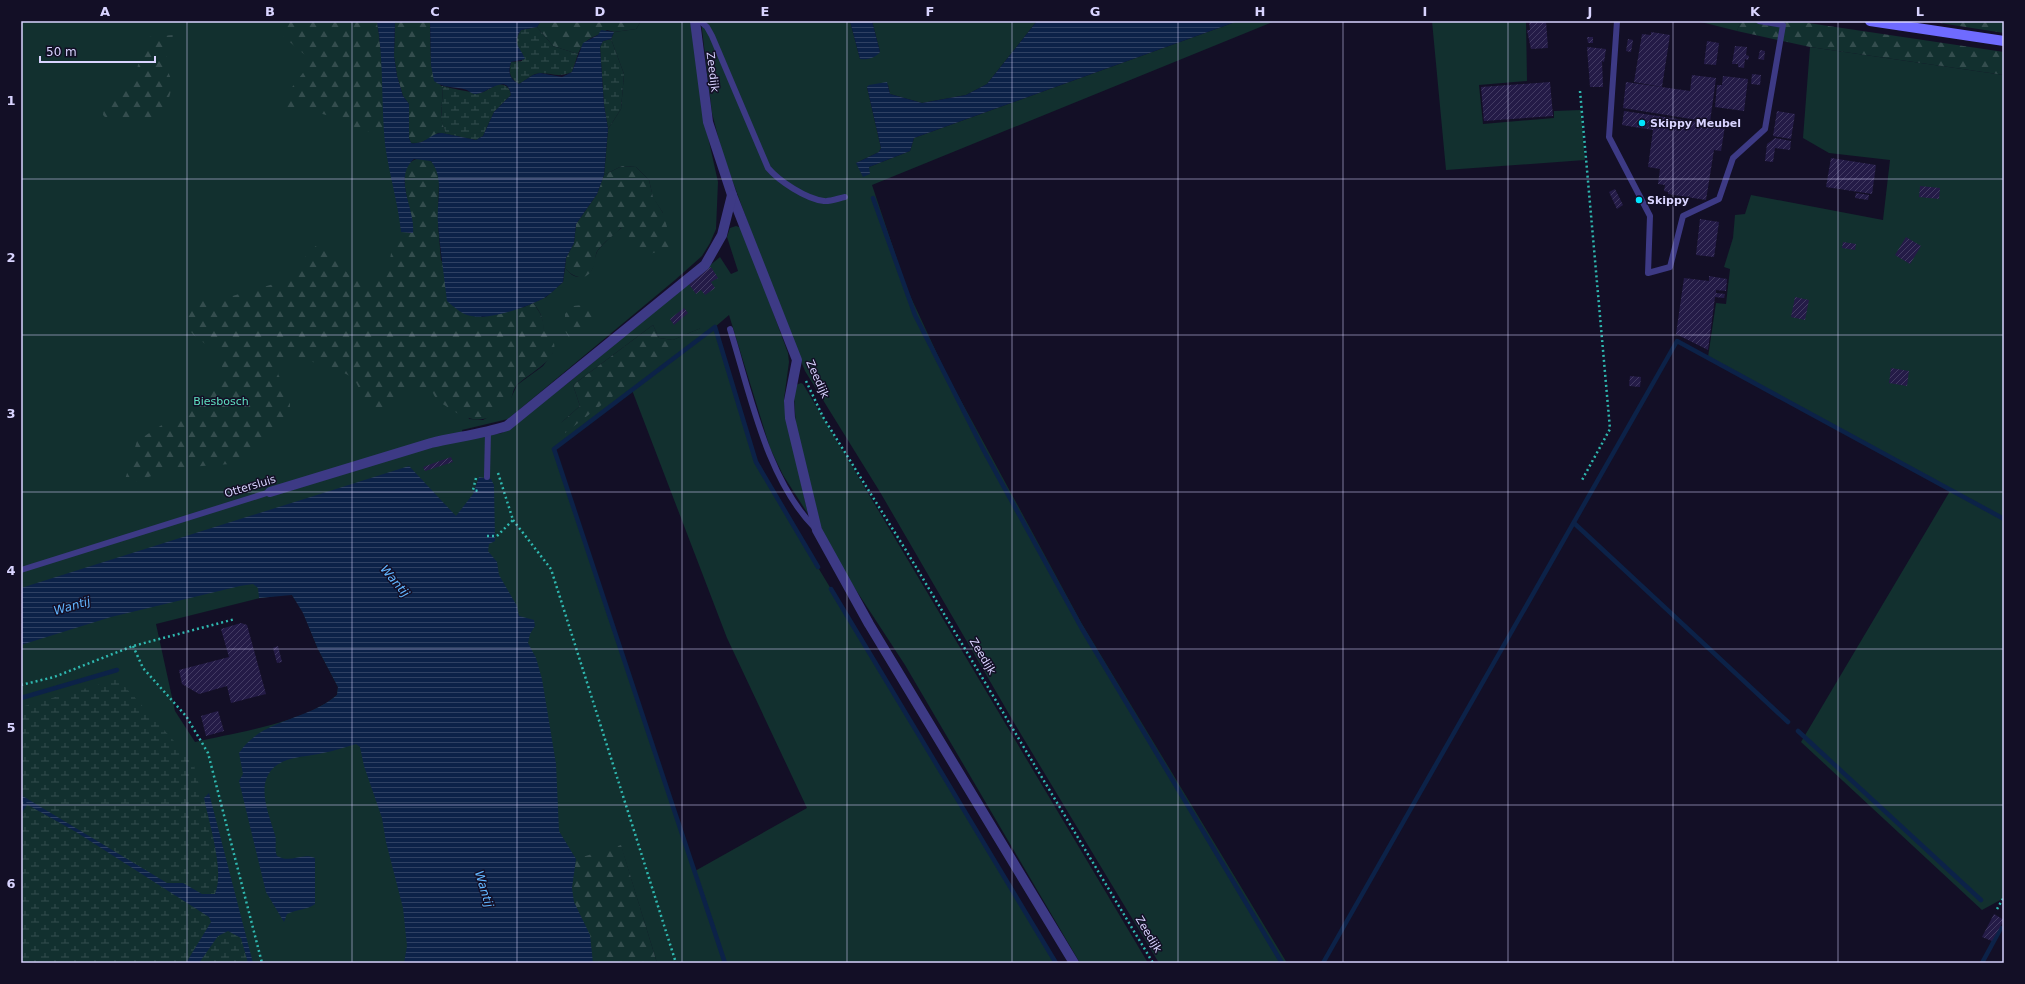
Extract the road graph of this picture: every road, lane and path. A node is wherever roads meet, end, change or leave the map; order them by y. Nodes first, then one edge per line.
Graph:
1 (695, 21) edge
2 (700, 21) edge
3 (1617, 21) edge
4 (1759, 21) edge
5 (1870, 21) edge
6 (2004, 41) edge
7 (1580, 92) dead end
8 (732, 195) junction
9 (845, 197) dead end
10 (730, 329) dead end
11 (797, 360) junction
12 (488, 432) junction
13 (488, 454) junction
14 (487, 477) dead end
15 (1582, 480) dead end
16 (270, 492) joint
17 (513, 520) junction
18 (817, 530) junction
19 (487, 536) dead end
20 (21, 570) edge
21 (235, 619) dead end
22 (132, 646) junction
23 (21, 686) edge
24 (2004, 896) edge
25 (1997, 910) dead end
26 (262, 963) edge
27 (676, 963) edge
28 (1074, 963) edge
29 (1153, 963) edge

1 - 8 street, Zeedijk
2 - 9 lane
3 - 4 lane
5 - 6 main road
7 - 15 path
8 - 11 street, Zeedijk
8 - 12 street
10 - 18 lane, Zeedijk
11 - 18 street, Zeedijk
11 - 29 path, Zeedijk
12 - 13 lane
12 - 16 street, Ottersluis
13 - 14 lane
13 - 17 path
16 - 20 lane, Ottersluis
17 - 19 path
17 - 27 path
18 - 28 street, Zeedijk
21 - 22 path
22 - 23 path
22 - 26 path
24 - 25 path

